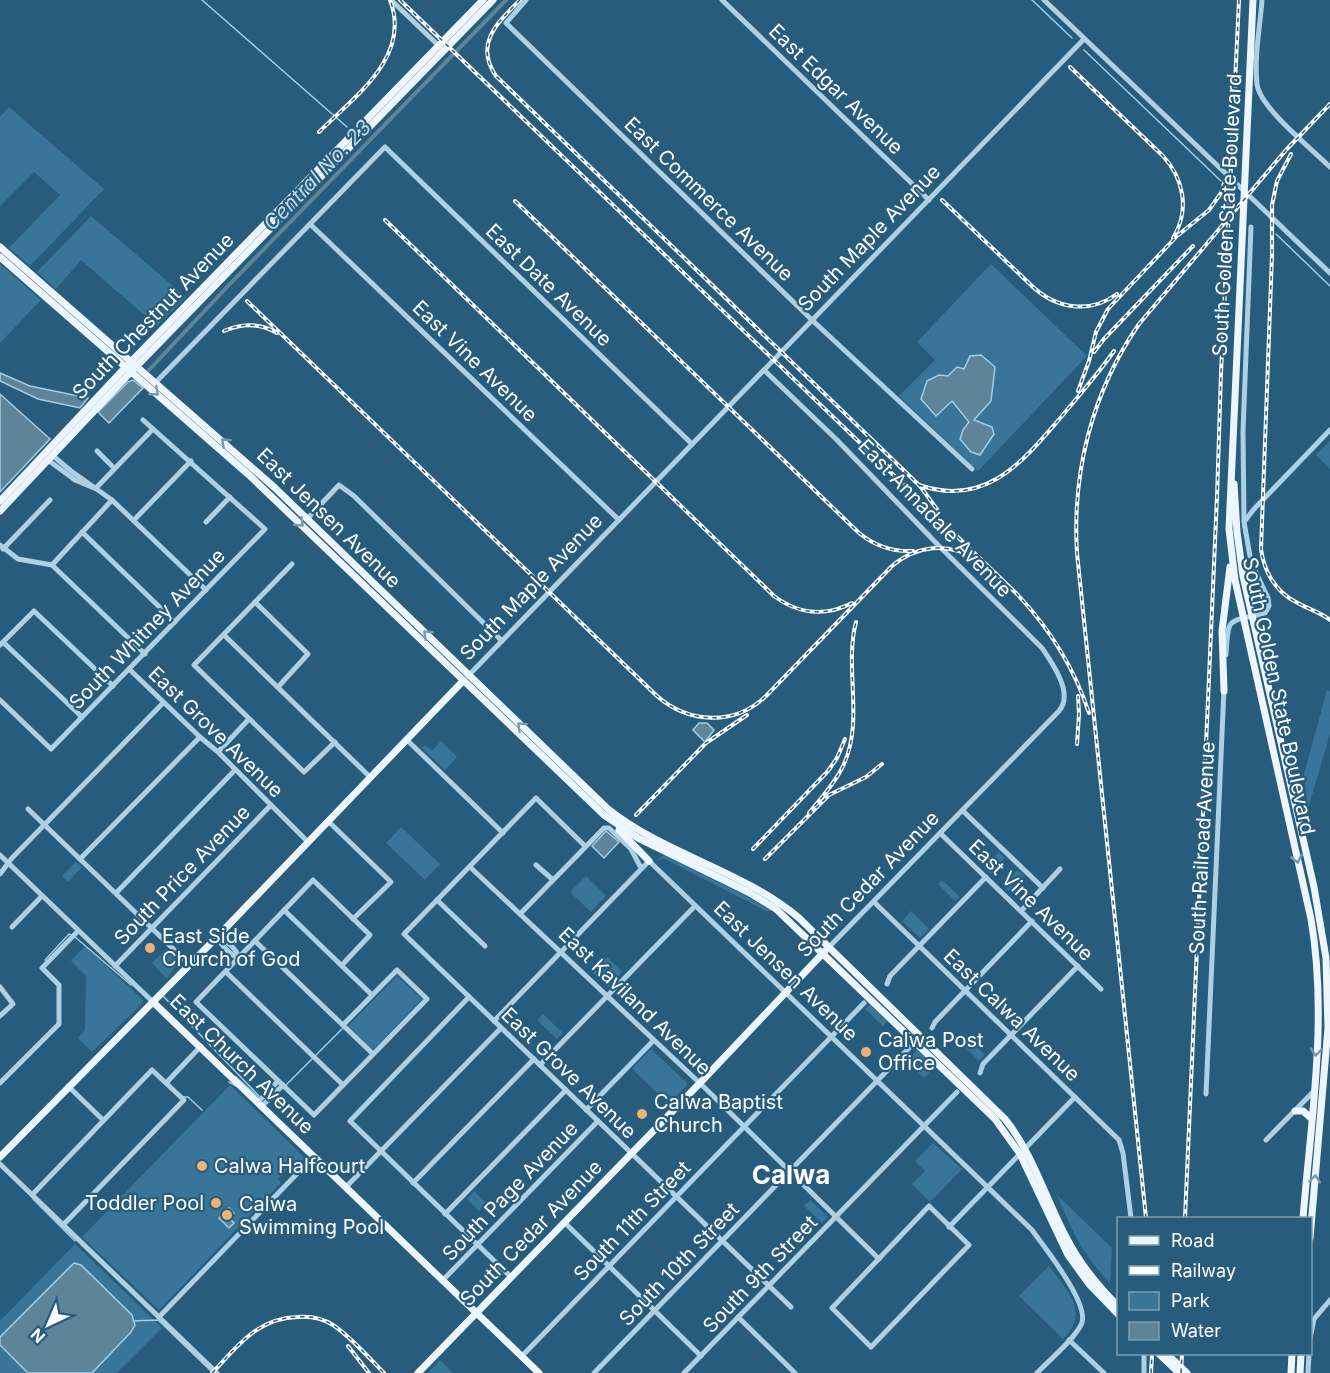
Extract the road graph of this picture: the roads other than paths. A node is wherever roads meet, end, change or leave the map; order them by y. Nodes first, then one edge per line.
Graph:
1 (391, 0) edge
2 (483, 0) edge
3 (493, 0) edge
4 (526, 0) edge
5 (722, 0) edge
6 (1044, 0) edge
7 (1253, 0) edge
8 (1262, 0) edge
9 (1084, 39) junction
10 (441, 48) junction
11 (1330, 167) edge
12 (929, 200) junction
13 (310, 224) junction
14 (1251, 227) dead end
15 (0, 247) edge
16 (0, 257) edge
17 (1330, 273) edge
18 (185, 306) junction
19 (812, 320) junction
20 (166, 336) junction
21 (131, 366) junction
22 (764, 370) junction
23 (156, 382) junction
24 (143, 420) dead end
25 (153, 429) junction
26 (1330, 430) edge
27 (692, 444) junction
28 (97, 451) dead end
29 (50, 458) junction
30 (191, 462) junction
31 (1233, 467) junction
32 (114, 468) junction
33 (972, 469) dead end
34 (96, 488) junction
35 (230, 497) junction
36 (50, 500) dead end
37 (112, 500) junction
38 (0, 501) edge
39 (0, 511) edge
40 (307, 519) junction
41 (134, 520) junction
42 (618, 520) junction
43 (206, 522) dead end
44 (1244, 522) junction
45 (82, 532) junction
46 (2, 547) edge
47 (1231, 555) junction
48 (291, 564) dead end
49 (52, 565) junction
50 (206, 590) junction
51 (255, 602) junction
52 (1248, 616) junction
53 (175, 622) junction
54 (224, 635) junction
55 (502, 641) junction
56 (2, 644) edge
57 (145, 654) junction
58 (129, 669) junction
59 (466, 678) junction
60 (113, 686) junction
61 (278, 687) junction
62 (1224, 692) junction
63 (0, 700) edge
64 (1065, 701) joint
65 (164, 702) junction
66 (82, 717) junction
67 (249, 719) junction
68 (200, 737) junction
69 (406, 739) junction
70 (334, 742) junction
71 (218, 752) junction
72 (235, 770) junction
73 (370, 777) junction
74 (270, 805) junction
75 (28, 809) dead end
76 (963, 811) junction
77 (328, 821) junction
78 (611, 821) junction
79 (44, 824) junction
80 (502, 833) junction
81 (940, 833) junction
82 (308, 842) junction
83 (585, 846) junction
84 (0, 855) edge
85 (80, 859) junction
86 (649, 861) junction
87 (8, 863) junction
88 (536, 865) dead end
89 (470, 867) junction
90 (642, 868) junction
91 (1060, 869) dead end
92 (0, 874) edge
93 (986, 877) junction
94 (552, 879) junction
95 (1043, 888) junction
96 (116, 893) junction
97 (42, 896) junction
98 (437, 900) junction
99 (874, 902) junction
100 (695, 906) junction
101 (284, 910) junction
102 (1021, 911) junction
103 (520, 914) junction
104 (353, 919) junction
105 (1032, 921) junction
106 (12, 927) dead end
107 (152, 928) junction
108 (78, 931) junction
109 (217, 937) junction
110 (255, 941) junction
111 (485, 946) dead end
112 (919, 946) junction
113 (826, 950) junction
114 (561, 951) junction
115 (239, 958) junction
116 (190, 964) junction
117 (342, 965) junction
118 (115, 966) junction
119 (1078, 966) junction
120 (226, 972) junction
121 (887, 984) dead end
122 (0, 987) edge
123 (1101, 988) dead end
124 (965, 991) junction
125 (784, 993) junction
126 (372, 995) junction
127 (608, 996) junction
128 (469, 997) junction
129 (153, 1002) junction
130 (864, 1003) dead end
131 (0, 1016) edge
132 (494, 1021) junction
133 (343, 1025) junction
134 (501, 1028) junction
135 (932, 1028) dead end
136 (1011, 1035) junction
137 (832, 1038) junction
138 (654, 1040) junction
139 (201, 1046) junction
140 (910, 1047) dead end
141 (373, 1054) junction
142 (1328, 1058) edge
143 (534, 1059) junction
144 (540, 1065) junction
145 (980, 1073) dead end
146 (1330, 1075) edge
147 (878, 1082) junction
148 (1323, 1082) junction
149 (0, 1083) edge
150 (166, 1083) junction
151 (280, 1083) junction
152 (699, 1084) junction
153 (343, 1085) junction
154 (68, 1086) junction
155 (566, 1090) junction
156 (1314, 1091) junction
157 (957, 1092) dead end
158 (1206, 1094) dead end
159 (1075, 1097) junction
160 (260, 1104) junction
161 (586, 1110) junction
162 (1295, 1111) junction
163 (1311, 1118) junction
164 (103, 1120) junction
165 (598, 1121) junction
166 (744, 1127) junction
167 (924, 1127) junction
168 (1266, 1140) dead end
169 (1023, 1151) junction
170 (381, 1152) junction
171 (632, 1153) junction
172 (314, 1156) junction
173 (0, 1157) edge
174 (0, 1164) edge
175 (790, 1172) junction
176 (413, 1183) junction
177 (346, 1187) junction
178 (988, 1187) junction
179 (32, 1195) junction
180 (676, 1195) junction
181 (446, 1214) junction
182 (836, 1217) junction
183 (1131, 1217) edge
184 (1303, 1217) edge
185 (564, 1222) junction
186 (63, 1225) junction
187 (1312, 1225) edge
188 (949, 1227) junction
189 (723, 1240) junction
190 (478, 1246) junction
191 (879, 1259) junction
192 (609, 1266) junction
193 (511, 1277) junction
194 (442, 1281) junction
195 (769, 1286) junction
196 (1102, 1294) junction
197 (1330, 1300) edge
198 (1117, 1305) edge
199 (791, 1307) dead end
200 (654, 1312) junction
201 (1117, 1312) edge
202 (476, 1314) junction
203 (159, 1317) junction
204 (738, 1317) junction
205 (1312, 1332) edge
206 (1069, 1340) junction
207 (1144, 1355) edge
208 (1161, 1355) edge
209 (1169, 1355) edge
210 (1292, 1355) edge
211 (1301, 1355) edge
212 (1309, 1355) edge
213 (522, 1356) junction
214 (701, 1356) junction
215 (217, 1373) edge
216 (418, 1373) edge
217 (539, 1373) edge
218 (594, 1373) edge
219 (684, 1373) edge
220 (795, 1373) edge
221 (1037, 1373) edge
222 (1104, 1373) edge
223 (1143, 1373) edge
224 (1179, 1373) edge
225 (1187, 1373) edge
226 (1291, 1373) edge
227 (1300, 1373) edge
228 (1308, 1373) edge

1 - 10 street
2 - 10 main road, South Chestnut Avenue
3 - 10 main road
4 - 19 street, East Commerce Avenue
5 - 12 street, East Edgar Avenue
6 - 9 street
7 - 31 main road, South Golden State Boulevard
8 - 11 street
9 - 12 street, South Maple Avenue
9 - 17 street
10 - 18 main road, South Chestnut Avenue
10 - 20 main road
12 - 19 street, South Maple Avenue
13 - 23 street
13 - 27 street, East Date Avenue
13 - 42 street, East Vine Avenue
14 - 44 street
15 - 21 main road, East Jensen Avenue
16 - 21 main road, East Jensen Avenue
18 - 20 main road
18 - 21 main road, South Chestnut Avenue
19 - 22 street, South Maple Avenue
19 - 33 street, East Commerce Avenue
20 - 21 main road
21 - 23 main road, East Jensen Avenue
21 - 29 main road, South Chestnut Avenue
21 - 38 main road, South Chestnut Avenue
21 -> 59 main road, East Jensen Avenue
22 - 27 street, South Maple Avenue
22 - 64 street, East Annadale Avenue
40 -> 23 main road, East Jensen Avenue
24 - 25 street
25 - 30 street
25 - 32 street
26 - 44 street
27 - 42 street, South Maple Avenue
28 - 32 street
29 - 34 street
29 - 39 main road, South Chestnut Avenue
30 - 35 street
30 - 41 street
31 - 47 main road, South Golden State Boulevard
31 - 52 main road, South Golden State Boulevard
32 - 34 street
34 - 37 street
35 - 43 street
35 - 50 street, South Whitney Avenue
36 - 46 street
37 - 41 street
37 - 45 street
40 - 55 street
59 -> 40 main road, East Jensen Avenue
41 - 50 street
42 - 55 street, South Maple Avenue
44 - 52 street
45 - 49 street
45 - 53 street
46 - 49 street
47 - 52 main road, South Golden State Boulevard
47 - 62 main road
48 - 51 street
49 - 57 street
50 - 53 street, South Whitney Avenue
51 - 54 street
51 - 61 street
52 - 62 street, South Railroad Avenue
52 - 142 main road, South Golden State Boulevard
52 -> 156 main road, South Golden State Boulevard
53 - 57 street, South Whitney Avenue
54 - 61 street
54 - 67 street
55 - 59 street, South Maple Avenue
56 - 60 street
56 - 66 street
57 - 58 street, South Whitney Avenue
58 - 60 street, South Whitney Avenue
58 - 65 street, East Grove Avenue
59 - 69 main road, South Maple Avenue
59 - 78 main road, East Jensen Avenue
113 -> 59 main road, East Jensen Avenue
60 - 66 street, South Whitney Avenue
61 - 70 street
62 - 158 street, South Railroad Avenue
63 - 66 street, South Whitney Avenue
64 - 76 street, South Cedar Avenue
65 - 68 street, East Grove Avenue
65 - 79 street
67 - 70 street
67 - 71 street
68 - 71 street, East Grove Avenue
68 - 85 street
69 - 73 main road, South Maple Avenue
69 - 80 street
70 - 73 street
71 - 72 street, East Grove Avenue
72 - 74 street, East Grove Avenue
72 - 96 street
73 - 77 main road, South Maple Avenue
74 - 82 street, East Grove Avenue
74 - 107 street, South Price Avenue
75 - 79 street
76 - 81 street, South Cedar Avenue
76 - 95 street
77 - 82 main road, South Maple Avenue
77 - 104 street
78 - 86 main road
78 - 113 main road
79 - 85 street
79 - 87 street
80 - 83 street
80 - 89 street
81 - 93 street, East Vine Avenue
81 - 99 street, South Cedar Avenue
82 - 109 main road, South Maple Avenue
83 - 90 street
83 - 94 street
84 - 87 street, East Church Avenue
85 - 96 street
86 - 90 street
86 - 100 street, East Jensen Avenue
87 - 92 street
87 - 97 street, East Church Avenue
88 - 94 street
89 - 98 street
89 - 103 street, East Kaviland Avenue
90 - 114 street
91 - 95 street
93 - 102 street, East Vine Avenue
93 - 112 street
94 - 103 street
95 - 102 street
96 - 107 street
97 - 106 street
97 - 108 street, East Church Avenue
98 - 111 street
98 - 128 street, East Grove Avenue
99 - 112 street, East Calwa Avenue
99 - 113 street, South Cedar Avenue
100 - 125 street, East Jensen Avenue
100 - 127 street
101 - 104 street
101 - 110 street
101 - 117 street
102 - 105 street, East Vine Avenue
103 - 114 street, East Kaviland Avenue
104 - 117 street
105 - 119 street, East Vine Avenue
105 - 124 street
107 - 116 street
107 - 118 street, South Price Avenue
108 - 118 street, East Church Avenue
108 - 149 street
109 - 115 street
109 - 116 main road, South Maple Avenue
110 - 115 street
110 - 133 street
112 - 121 street
112 - 124 street, East Calwa Avenue
113 - 125 main road, South Cedar Avenue
113 - 169 main road
114 - 127 street, East Kaviland Avenue
114 - 132 street
115 - 120 street
116 - 129 main road, South Maple Avenue
117 - 126 street
118 - 129 street, East Church Avenue
119 - 123 street, East Vine Avenue
119 - 136 street
120 - 151 street
120 - 153 street
122 - 131 street
124 - 135 street
124 - 136 street, East Calwa Avenue
125 - 137 street, East Jensen Avenue
125 - 152 main road, South Cedar Avenue
126 - 133 street
126 - 141 street
127 - 138 street, East Kaviland Avenue
127 - 144 street
128 - 132 street, East Grove Avenue
128 - 170 street
129 - 139 main road, East Church Avenue
129 - 154 main road, South Maple Avenue
130 - 137 street, South 11th Street
132 - 134 street, East Grove Avenue
133 - 141 street
134 - 143 street, East Grove Avenue
134 - 170 street
136 - 145 street
136 - 159 street, East Calwa Avenue
137 - 147 street, East Jensen Avenue
137 - 166 street, South 11th Street
138 - 152 street, East Kaviland Avenue
138 - 161 street, South Page Avenue
139 - 150 street
139 - 160 main road, East Church Avenue
140 - 147 street, South 10th Street
141 - 153 street
142 - 148 main road, South Golden State Boulevard
143 - 144 street, East Grove Avenue
143 - 176 street
144 - 155 street, East Grove Avenue
146 - 148 street
147 - 167 street, East Jensen Avenue
147 - 175 street, South 10th Street
148 - 156 street
187 -> 148 main road, South Golden State Boulevard
150 - 164 street
150 - 186 street
151 - 153 street
151 - 160 street
152 - 166 street, East Kaviland Avenue
152 - 171 main road, South Cedar Avenue
154 - 164 street
154 - 173 main road, South Maple Avenue
155 - 161 street, East Grove Avenue
155 - 181 street
156 - 162 street
156 - 163 main road, South Golden State Boulevard
157 - 167 street, South 9th Street
159 - 169 street
159 - 183 street, East Calwa Avenue
160 - 172 main road, East Church Avenue
161 - 165 street, East Grove Avenue
162 - 163 main road
162 - 168 street
163 - 184 main road, South Golden State Boulevard
164 - 179 street
165 - 171 street, East Grove Avenue
165 - 190 street, South Page Avenue
166 - 175 street, East Kaviland Avenue
166 - 180 street, South 11th Street
167 - 178 street, East Jensen Avenue
167 - 182 street, South 9th Street
169 - 178 street
169 - 196 main road
170 - 176 street
170 - 177 street
171 - 180 street, East Grove Avenue
171 - 185 main road, South Cedar Avenue
172 - 177 main road, East Church Avenue
172 - 203 street
174 - 179 street
175 - 182 street, East Kaviland Avenue
175 - 189 street, South 10th Street
176 - 181 street
177 - 194 main road, East Church Avenue
178 - 188 street
178 - 206 street, East Jensen Avenue
179 - 186 street
180 - 189 street, East Grove Avenue
180 - 192 street, South 11th Street
181 - 190 street
182 - 191 street, East Kaviland Avenue
182 - 195 street, South 9th Street
185 - 192 street
185 - 193 main road, South Cedar Avenue
186 - 203 street
188 - 191 street
188 - 191 street
189 - 195 street, East Grove Avenue
189 - 200 street, South 10th Street
190 - 193 street
190 - 194 street, South Page Avenue
192 - 200 street
192 - 213 street, South 11th Street
193 - 202 main road, South Cedar Avenue
194 - 202 main road, East Church Avenue
195 - 199 street, East Grove Avenue
195 - 204 street, South 9th Street
196 - 198 main road
196 - 201 main road
197 - 205 street
200 - 214 street
200 - 218 street, South 10th Street
202 - 213 main road, East Church Avenue
202 - 216 main road, South Cedar Avenue
203 - 215 street
204 - 214 street, South 9th Street
204 - 220 street
206 - 221 street
206 - 222 street
207 - 223 street
208 - 224 main road
209 - 225 main road
210 - 226 main road
211 - 227 main road
212 - 228 street
213 - 217 main road, East Church Avenue
214 - 219 street, South 9th Street

